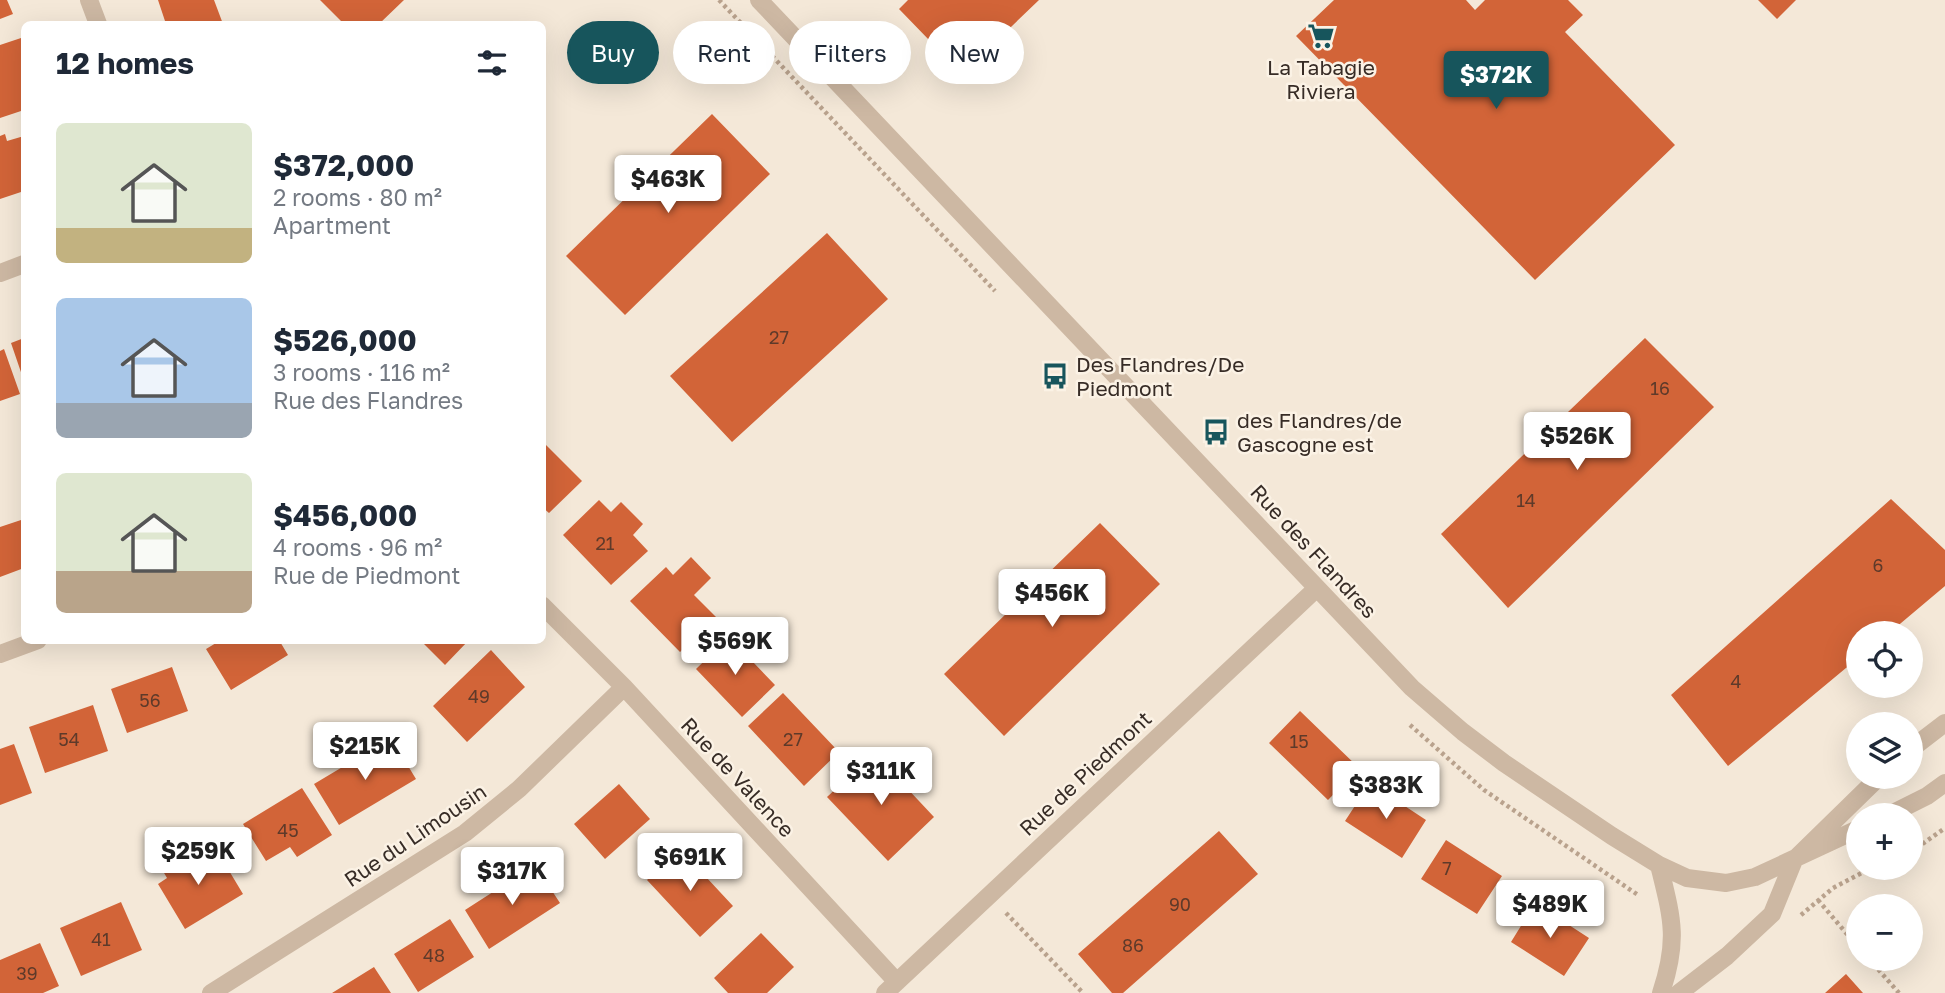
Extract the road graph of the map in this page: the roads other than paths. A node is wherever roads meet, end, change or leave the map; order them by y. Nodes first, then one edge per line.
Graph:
1 (89, 0) edge
2 (768, 3) edge
3 (97, 21) edge
4 (21, 265) edge
5 (0, 274) edge
6 (1317, 588) junction
7 (546, 609) edge
8 (27, 644) edge
9 (0, 654) edge
10 (624, 687) junction
11 (1945, 723) edge
12 (1923, 739) edge
13 (1945, 783) edge
14 (1867, 789) edge
15 (1913, 803) edge
16 (1846, 835) edge
17 (1794, 860) junction
18 (1659, 865) junction
19 (891, 987) edge
20 (211, 993) edge
21 (1661, 993) edge
22 (1679, 993) edge

1 - 3 street
2 - 6 street, Rue des Flandres
4 - 5 street
6 - 18 street, Rue des Flandres
6 - 19 street, Rue de Piedmont
7 - 10 street, Rue de Valence
8 - 9 street
10 - 19 street, Rue de Valence
10 - 20 street, Rue du Limousin
11 - 12 street
13 - 15 street
14 - 17 street
16 - 17 street, Rue des Flandres
17 - 18 street, Rue des Flandres
17 - 22 street
18 - 21 street

